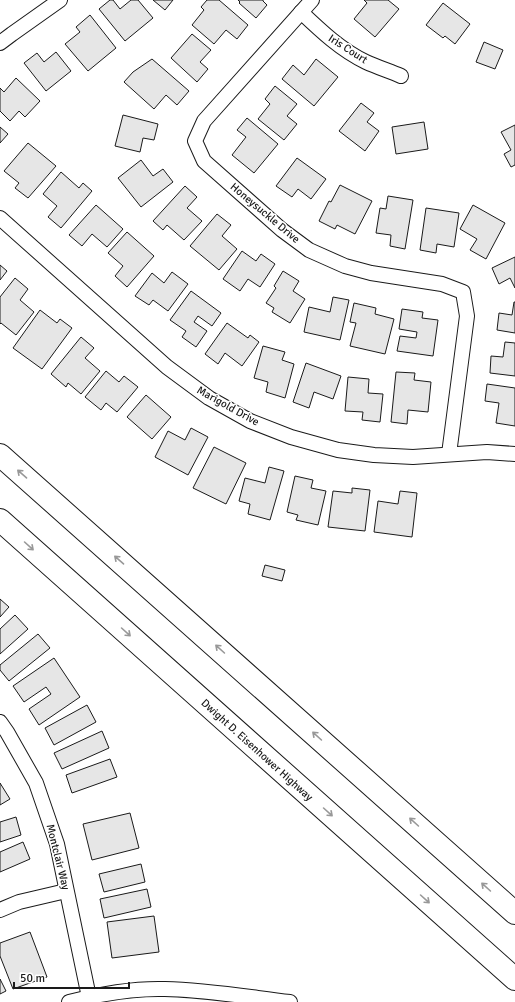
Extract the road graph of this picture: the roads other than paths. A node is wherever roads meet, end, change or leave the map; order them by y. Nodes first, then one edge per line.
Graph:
1 (60, 0) edge
2 (312, 0) edge
3 (301, 12) junction
4 (0, 43) edge
5 (400, 76) dead end
6 (0, 218) edge
7 (449, 454) junction
8 (515, 454) edge
9 (0, 455) edge
10 (0, 520) edge
11 (0, 722) edge
12 (66, 891) junction
13 (0, 910) edge
14 (515, 913) edge
15 (515, 979) edge
16 (90, 999) edge
17 (69, 1002) edge
18 (290, 1002) edge

1 - 4 street
2 - 3 street, Honeysuckle Drive
3 - 5 street, Iris Court
3 - 7 street, Honeysuckle Drive
6 - 7 street, Marigold Drive
7 - 8 street, Marigold Drive
14 -> 9 highway
10 -> 15 highway, Dwight D. Eisenhower Highway
11 - 12 street, Montclair Way
12 - 13 street
12 - 16 street, Montclair Way
16 - 17 street
16 - 18 street

